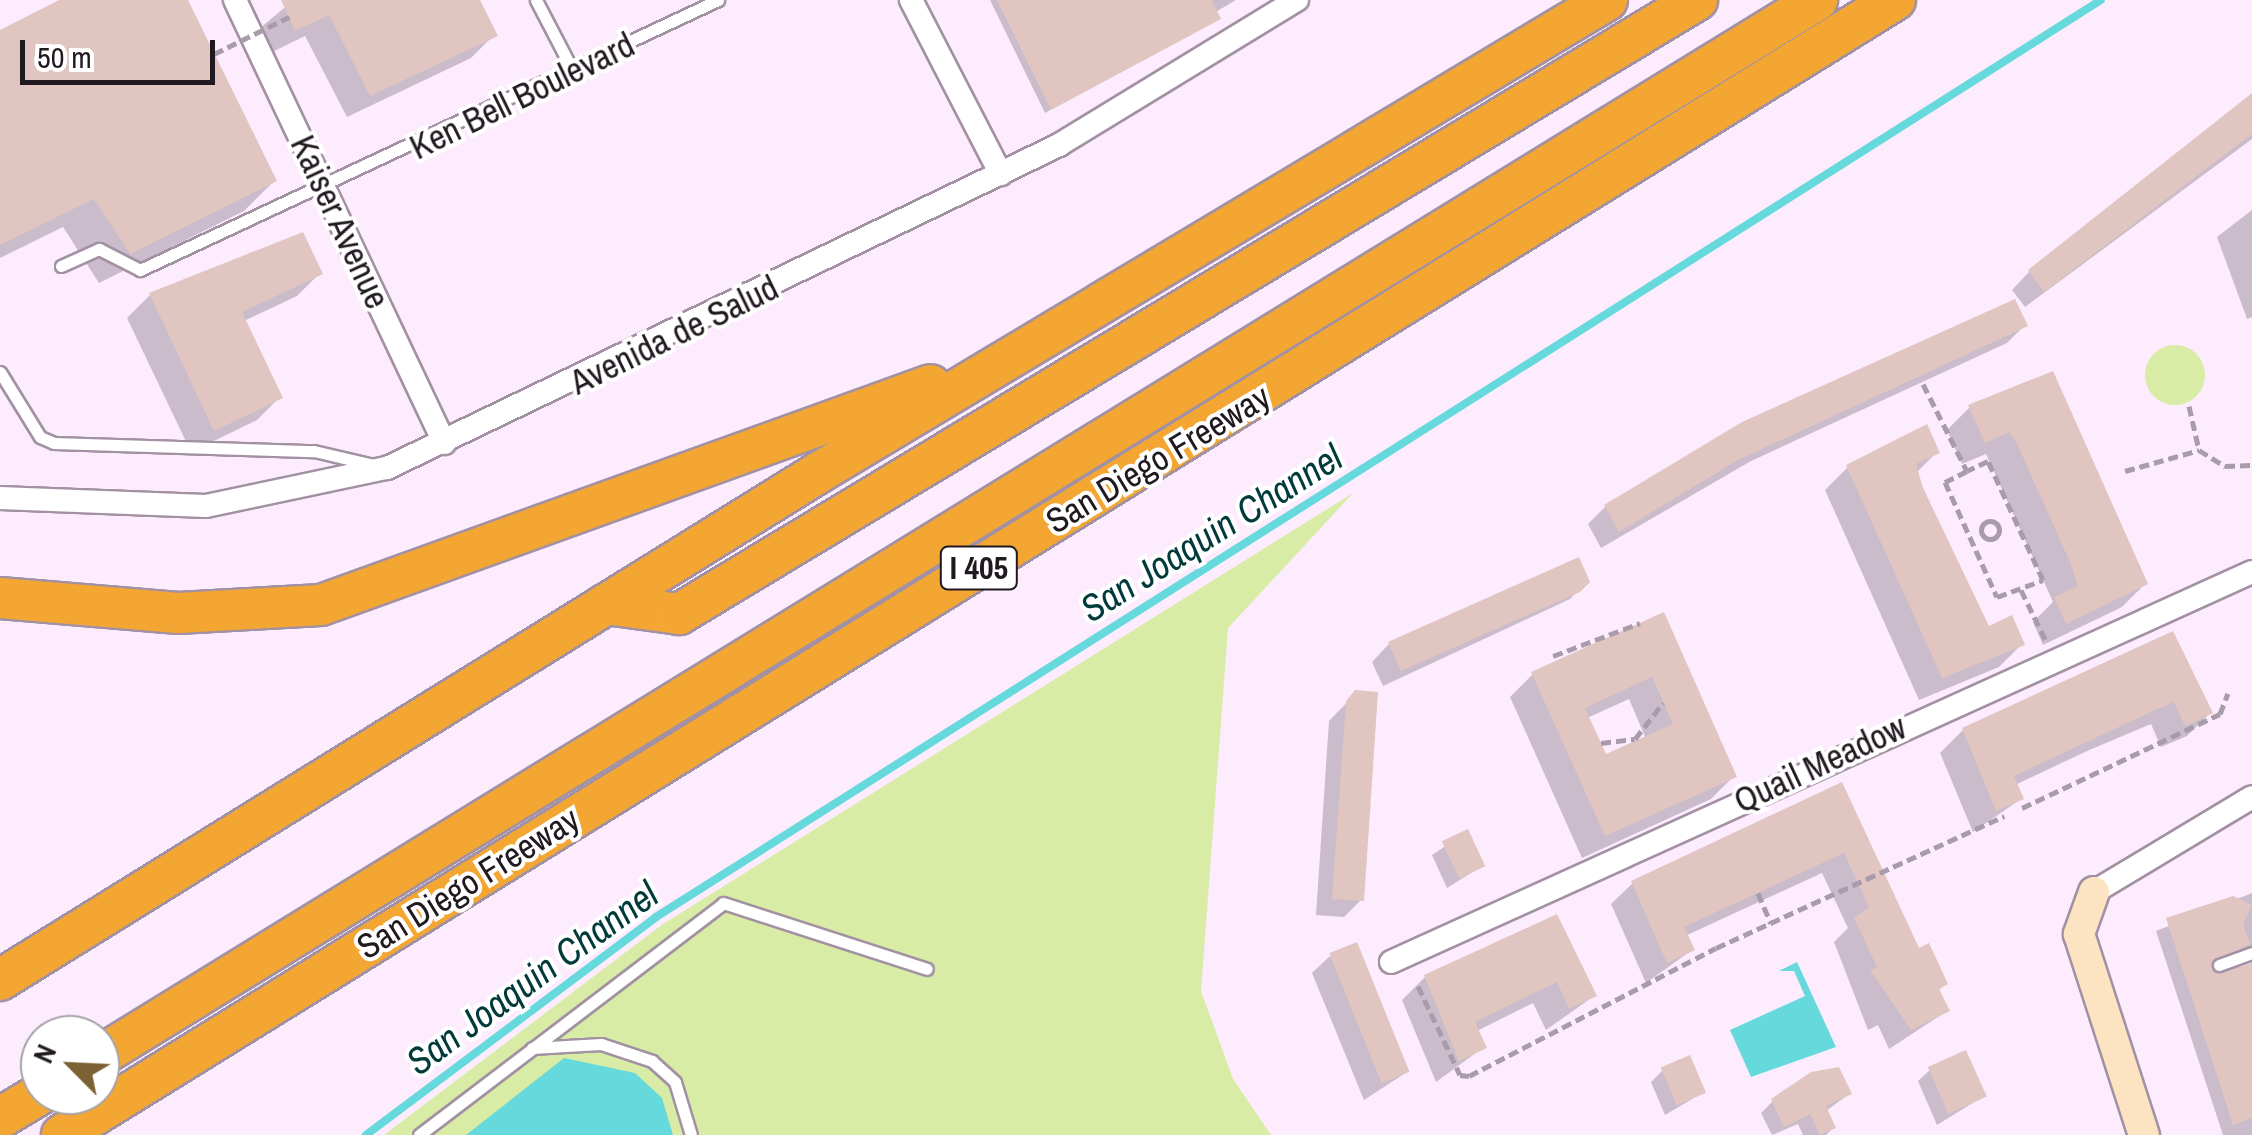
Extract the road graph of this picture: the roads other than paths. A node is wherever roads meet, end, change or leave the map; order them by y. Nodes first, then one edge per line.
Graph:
1 (235, 0) edge
2 (536, 0) edge
3 (718, 0) edge
4 (911, 0) edge
5 (1296, 0) edge
6 (1607, 0) edge
7 (1697, 0) edge
8 (1818, 0) edge
9 (1895, 0) edge
10 (574, 73) junction
11 (1001, 174) junction
12 (324, 187) junction
13 (61, 266) dead end
14 (1012, 356) junction
15 (0, 372) edge
16 (444, 443) junction
17 (386, 468) junction
18 (0, 498) edge
19 (2252, 572) edge
20 (0, 598) edge
21 (606, 604) junction
22 (2252, 796) edge
23 (2094, 892) joint
24 (2252, 953) edge
25 (1391, 962) dead end
26 (2219, 965) dead end
27 (928, 969) dead end
28 (0, 980) edge
29 (120, 1044) edge
30 (526, 1049) junction
31 (62, 1135) edge
32 (420, 1135) edge
33 (692, 1135) edge
34 (2144, 1135) edge

1 - 12 street, Kaiser Avenue
2 - 10 lane
3 - 10 lane, Ken Bell Boulevard
4 - 11 street
5 - 11 street, Avenida de Salud
6 - 14 highway
7 - 21 highway
8 - 29 highway, San Diego Freeway
9 - 31 highway, San Diego Freeway / I 405
10 - 12 lane, Ken Bell Boulevard
11 - 16 street, Avenida de Salud
12 - 13 lane, Ken Bell Boulevard
12 - 16 street, Kaiser Avenue
14 - 20 highway
14 - 21 highway
15 - 17 lane
16 - 17 street, Avenida de Salud
17 - 18 street, Avenida de Salud
19 - 25 street, Quail Meadow
21 - 28 highway
22 - 23 street
23 - 34 street
24 - 26 lane
27 - 30 lane
30 - 32 lane
30 - 33 lane

